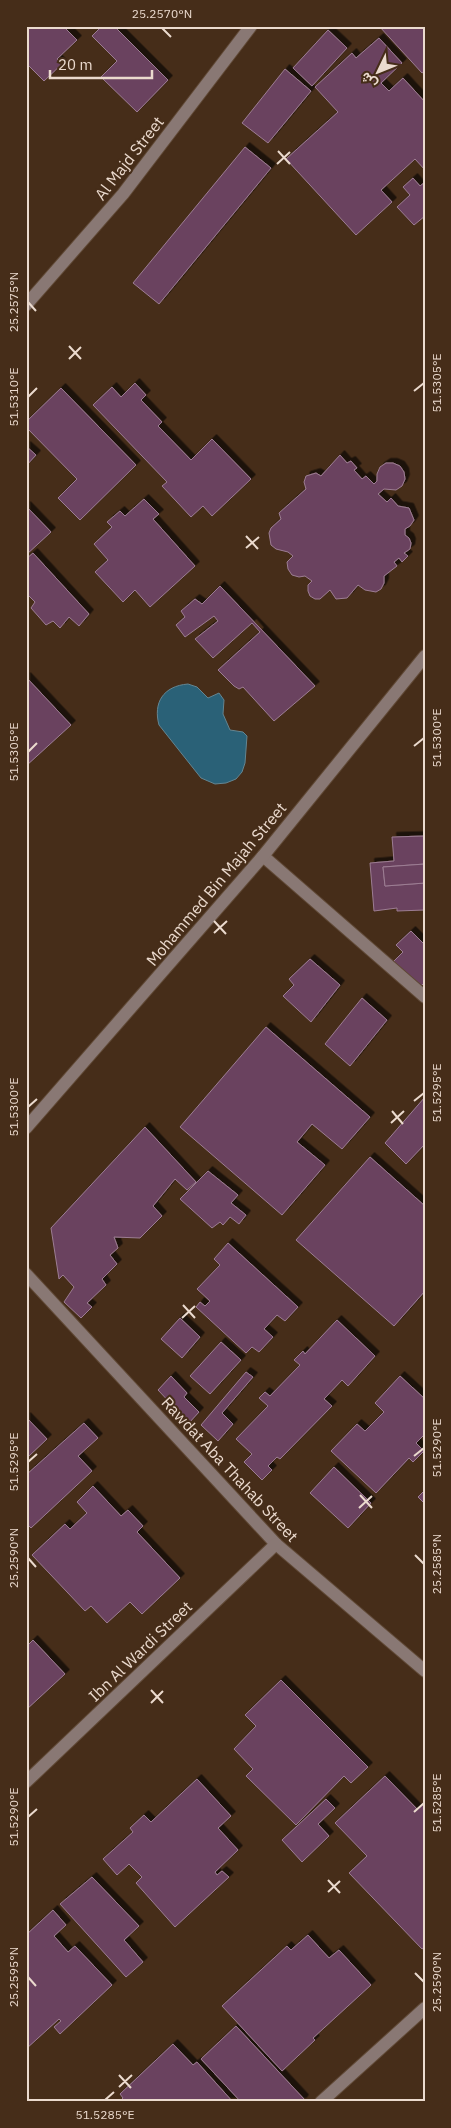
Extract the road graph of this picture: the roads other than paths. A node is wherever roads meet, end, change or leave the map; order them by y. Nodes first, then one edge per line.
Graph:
1 (251, 26) edge
2 (26, 305) edge
3 (425, 656) edge
4 (263, 856) junction
5 (425, 997) edge
6 (26, 1128) edge
7 (26, 1274) edge
8 (276, 1544) junction
9 (425, 1671) edge
10 (26, 1782) edge
11 (425, 2008) edge
12 (321, 2102) edge

1 - 2 street, Al Majd Street
3 - 4 street, Mohammed Bin Majah Street
4 - 5 street
4 - 6 street, Mohammed Bin Majah Street
7 - 8 street, Rawdat Aba Thahab Street
8 - 9 street, Rawdat Aba Thahab Street
8 - 10 street, Ibn Al Wardi Street
11 - 12 street

